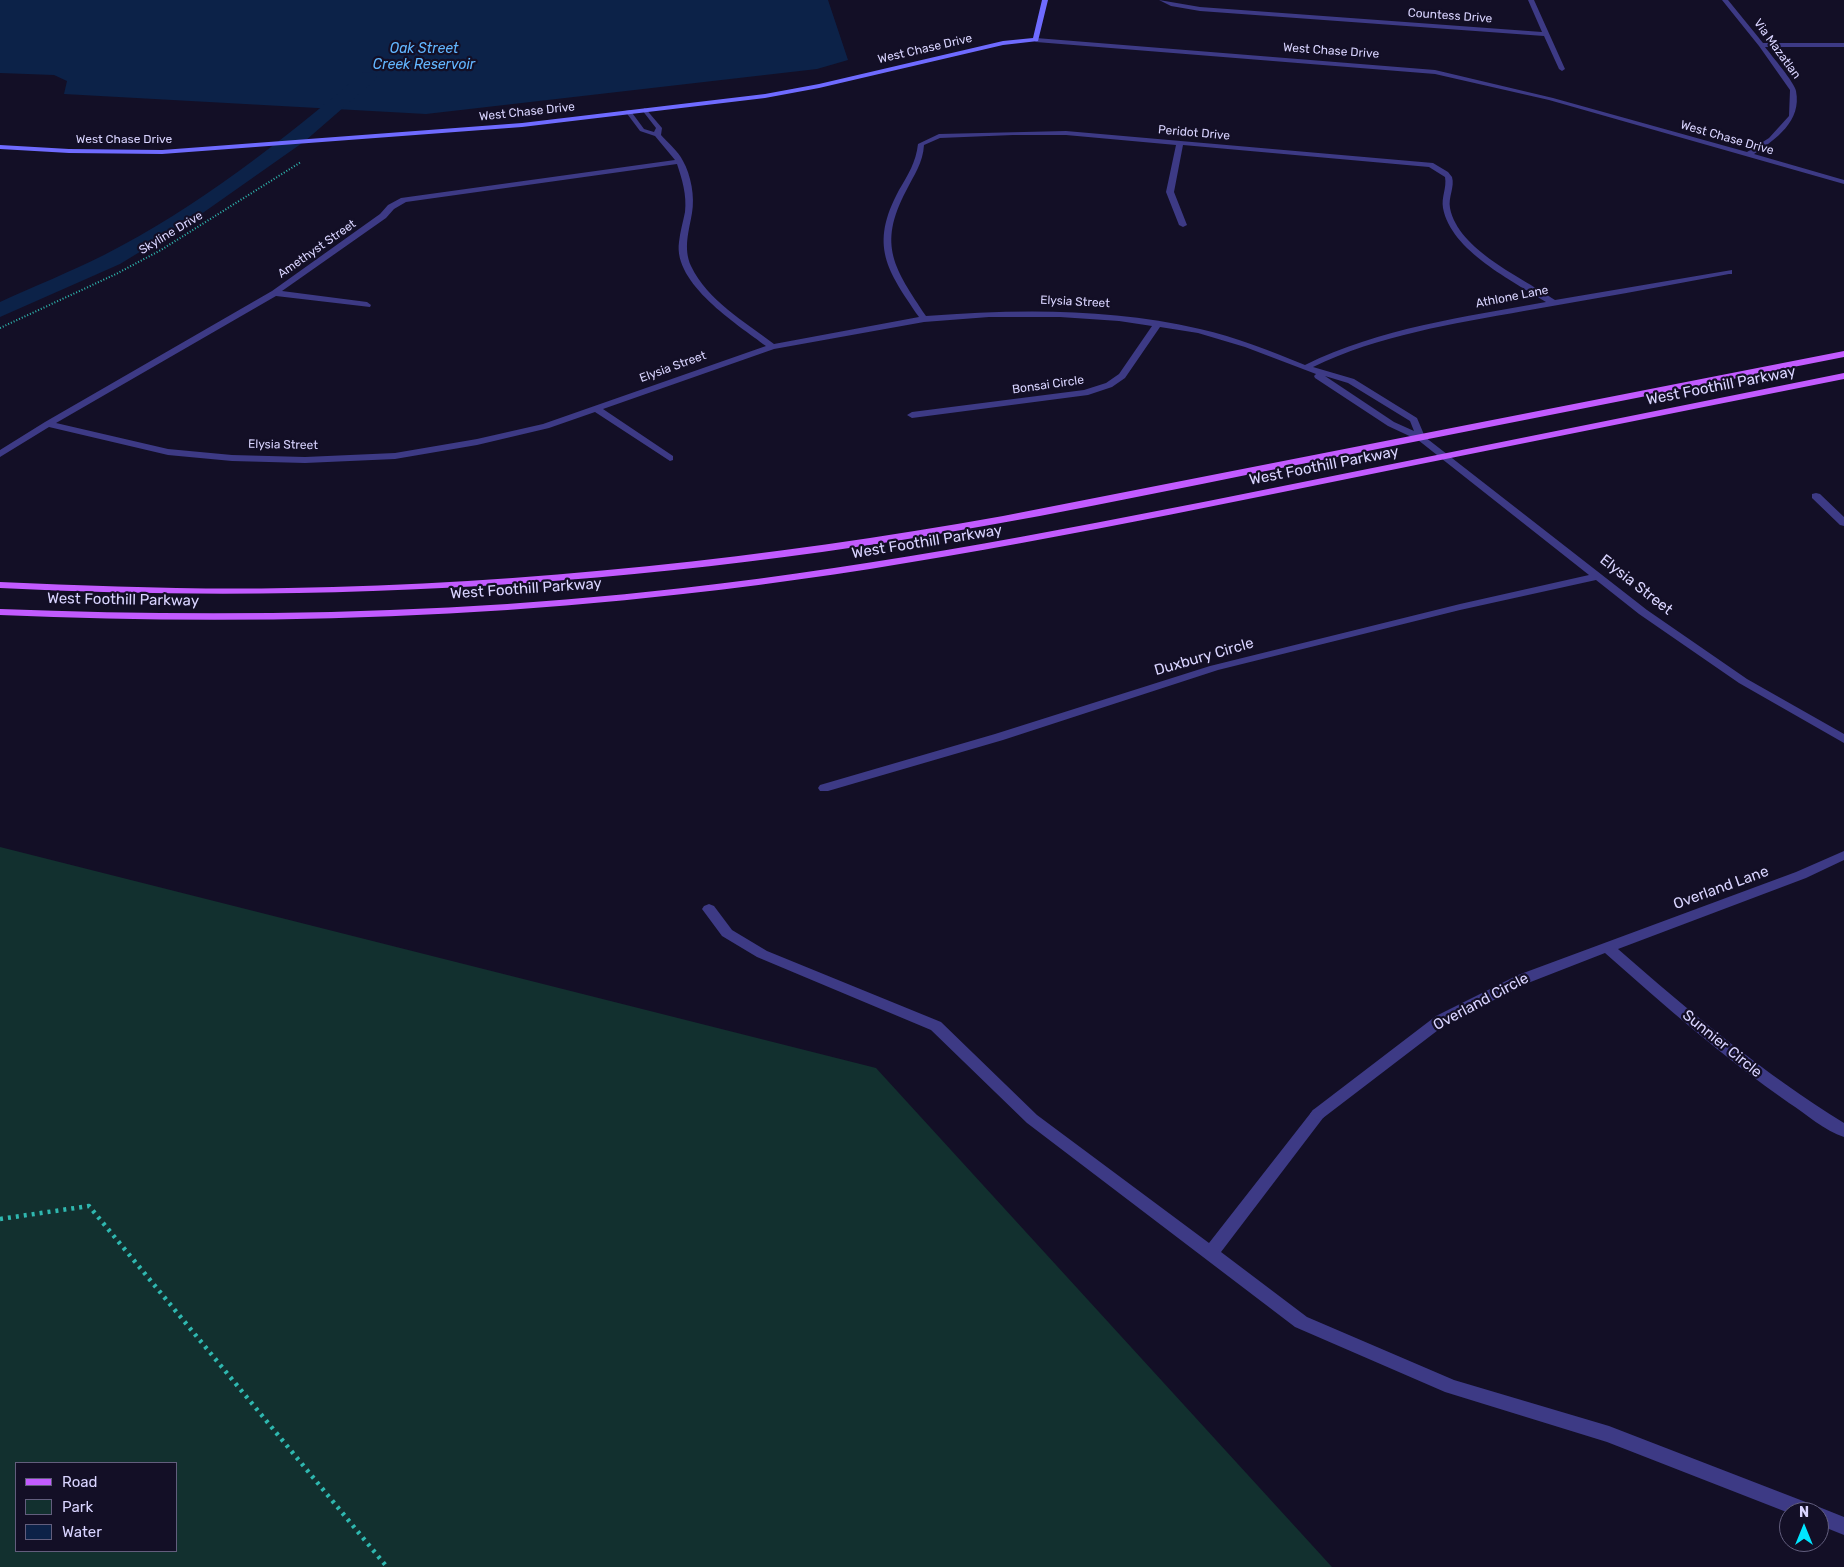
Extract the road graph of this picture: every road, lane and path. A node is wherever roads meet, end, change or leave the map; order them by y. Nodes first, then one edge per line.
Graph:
1 (1045, 0) edge
2 (1162, 0) edge
3 (1531, 0) edge
4 (1725, 0) edge
5 (1547, 34) junction
6 (1036, 40) junction
7 (1761, 45) junction
8 (1844, 45) edge
9 (1562, 69) dead end
10 (645, 110) junction
11 (628, 111) junction
12 (657, 134) junction
13 (1180, 143) junction
14 (0, 147) edge
15 (1747, 156) junction
16 (680, 161) junction
17 (301, 162) dead end
18 (1844, 182) edge
19 (1183, 225) dead end
20 (1728, 272) dead end
21 (275, 293) junction
22 (1552, 302) junction
23 (367, 305) dead end
24 (924, 319) junction
25 (1158, 324) junction
26 (0, 328) edge
27 (772, 347) junction
28 (1844, 354) edge
29 (1305, 368) junction
30 (1844, 376) edge
31 (596, 409) junction
32 (912, 415) dead end
33 (48, 424) junction
34 (1421, 438) junction
35 (0, 454) edge
36 (1447, 457) junction
37 (670, 458) dead end
38 (1816, 496) dead end
39 (1844, 522) edge
40 (1598, 576) junction
41 (0, 585) edge
42 (0, 612) edge
43 (1844, 739) edge
44 (824, 788) dead end
45 (1844, 855) edge
46 (708, 908) dead end
47 (1607, 947) junction
48 (1844, 1131) edge
49 (0, 1219) edge
50 (1210, 1254) junction
51 (1783, 1502) edge
52 (1829, 1520) edge
53 (1844, 1526) edge
54 (387, 1567) edge

1 - 6 street
2 - 5 street, Countess Drive
3 - 5 street
4 - 7 street, Via Mazatlan
5 - 9 street
6 - 10 street, West Chase Drive
6 - 15 street, West Chase Drive
7 - 8 street
7 - 15 street, Via Mazatlan
10 - 11 street, West Chase Drive
10 - 12 street
11 - 12 street
11 - 14 street, West Chase Drive
12 - 16 street
13 - 19 street
13 - 22 street, Peridot Drive
13 - 24 street, Peridot Drive
15 - 18 street, West Chase Drive
16 - 21 street, Amethyst Street
16 - 27 street
17 - 26 path, Skyline Drive
20 - 22 street, Athlone Lane
21 - 23 street
21 - 33 street, Amethyst Street
22 - 29 street, Athlone Lane
24 - 25 street, Elysia Street
24 - 27 street, Elysia Street
25 - 29 street, Elysia Street
25 - 32 street, Bonsai Circle
27 - 31 street, Elysia Street
28 - 34 main road, West Foothill Parkway
29 - 34 street, Elysia Street
29 - 34 street, Elysia Street
30 - 36 main road, West Foothill Parkway
31 - 33 street, Elysia Street
31 - 37 street
33 - 35 street, Amethyst Street
34 - 36 street, Elysia Street
34 - 41 main road, West Foothill Parkway
36 - 40 street, Elysia Street
36 - 42 main road, West Foothill Parkway
38 - 39 street
40 - 43 street, Elysia Street
40 - 44 street, Duxbury Circle
45 - 47 street, Overland Lane
46 - 50 street
47 - 48 street, Sunnier Circle
47 - 50 street, Overland Circle
49 - 54 path
50 - 51 street
52 - 53 street

